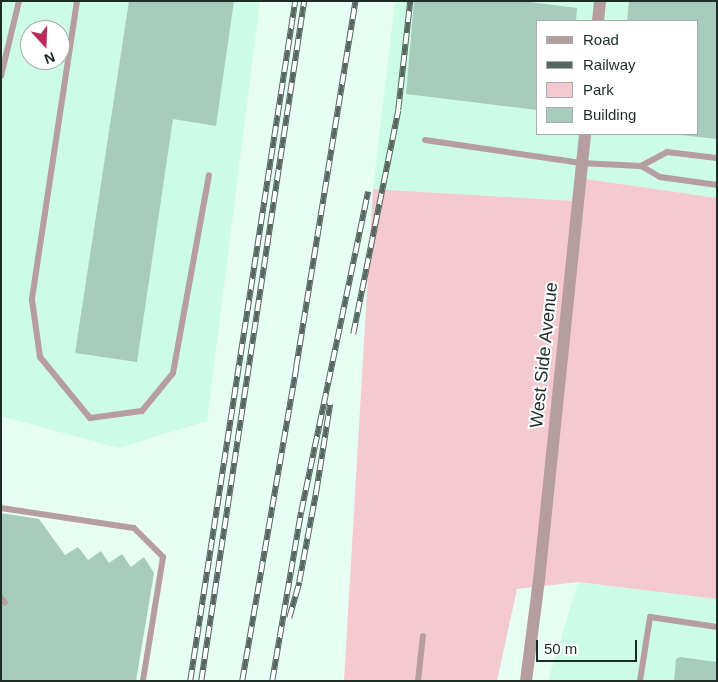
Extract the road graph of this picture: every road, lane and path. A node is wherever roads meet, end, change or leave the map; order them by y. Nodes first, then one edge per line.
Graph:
1 (19, 1) edge
2 (76, 1) edge
3 (600, 1) edge
4 (598, 20) edge
5 (1, 76) edge
6 (585, 135) edge
7 (425, 140) dead end
8 (717, 158) edge
9 (582, 163) junction
10 (641, 166) junction
11 (209, 175) dead end
12 (717, 184) edge
13 (1, 508) edge
14 (717, 627) edge
15 (423, 636) dead end
16 (143, 681) edge
17 (418, 681) edge
18 (526, 681) edge
19 (640, 681) edge

1 - 5 lane
2 - 11 lane
3 - 4 street
6 - 9 street, West Side Avenue
7 - 9 lane
8 - 10 lane
9 - 10 lane
9 - 18 street, West Side Avenue
10 - 12 lane
13 - 16 lane
14 - 19 lane
15 - 17 lane

